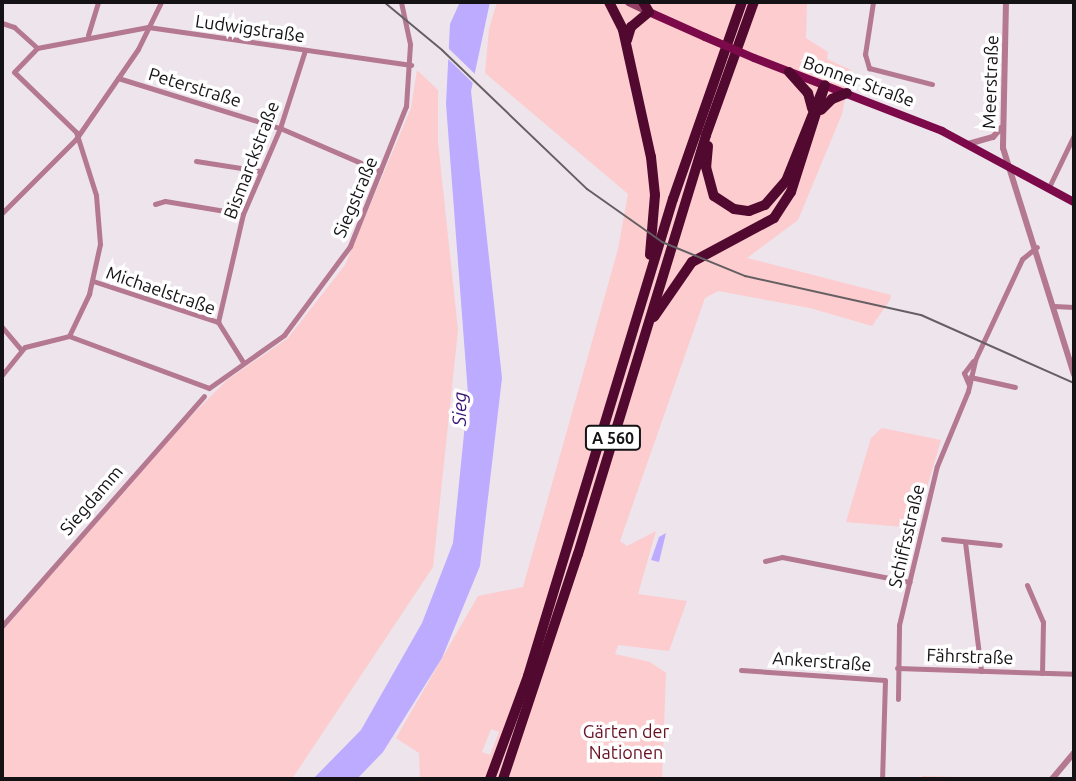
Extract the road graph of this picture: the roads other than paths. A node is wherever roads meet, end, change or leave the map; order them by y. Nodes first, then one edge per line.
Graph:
1 (98, 2) edge
2 (162, 2) edge
3 (401, 2) edge
4 (609, 2) edge
5 (628, 2) edge
6 (643, 2) edge
7 (742, 2) edge
8 (754, 2) edge
9 (873, 2) edge
10 (1006, 2) edge
11 (649, 12) junction
12 (2, 23) edge
13 (148, 27) junction
14 (88, 35) junction
15 (627, 47) junction
16 (37, 48) junction
17 (305, 50) junction
18 (411, 65) junction
19 (789, 72) junction
20 (118, 78) junction
21 (932, 84) dead end
22 (825, 85) junction
23 (847, 93) junction
24 (721, 95) junction
25 (817, 109) junction
26 (1002, 126) junction
27 (280, 128) junction
28 (1074, 135) edge
29 (78, 136) junction
30 (968, 144) junction
31 (196, 161) dead end
32 (1007, 162) junction
33 (260, 171) junction
34 (380, 171) junction
35 (1049, 187) junction
36 (1074, 201) edge
37 (155, 204) dead end
38 (2, 213) edge
39 (243, 214) junction
40 (1037, 247) junction
41 (93, 281) junction
42 (643, 293) junction
43 (1054, 306) junction
44 (1074, 307) edge
45 (218, 322) junction
46 (2, 327) edge
47 (69, 336) junction
48 (643, 338) junction
49 (22, 351) junction
50 (975, 360) junction
51 (243, 362) junction
52 (1074, 374) edge
53 (2, 375) edge
54 (970, 377) junction
55 (969, 385) junction
56 (1015, 387) dead end
57 (202, 388) junction
58 (209, 388) junction
59 (204, 396) junction
60 (943, 539) dead end
61 (964, 542) junction
62 (1000, 545) dead end
63 (765, 561) dead end
64 (910, 582) junction
65 (1027, 585) dead end
66 (2, 626) edge
67 (897, 668) junction
68 (741, 670) dead end
69 (981, 671) junction
70 (1042, 673) junction
71 (1074, 674) edge
72 (898, 699) dead end
73 (1074, 754) edge
74 (491, 779) edge
75 (503, 779) edge
76 (882, 779) edge
77 (1052, 779) edge

1 - 14 street
2 - 13 street
3 - 18 street, Siegstraße
4 - 15 highway
5 - 11 main road, Bonner Straße
6 - 11 highway
7 - 42 highway, A 560
8 - 24 highway, A 560
9 - 21 street
10 - 26 street, Meerstraße
11 - 15 highway
11 - 19 main road, Bonner Straße, bridge
12 - 16 street
13 - 14 street, Ludwigstraße
13 - 17 street, Ludwigstraße
13 - 20 street
14 - 16 street, Ludwigstraße
15 - 42 highway
16 - 29 street
17 - 18 street, Ludwigstraße
17 - 27 street, Bismarckstraße
18 - 34 street, Siegstraße
19 - 22 main road, Bonner Straße
19 - 25 highway
20 - 27 street, Peterstraße
20 - 29 street
22 - 23 main road, Bonner Straße
22 - 25 highway
23 - 25 highway
23 - 30 main road, Bonner Straße
24 - 25 highway
24 - 48 highway, A 560
25 - 48 highway
26 - 30 street
26 - 32 street, Meerstraße
27 - 33 street, Bismarckstraße
27 - 34 street, Peterstraße
28 - 35 street
29 - 38 street
29 - 41 street
30 - 32 main road, Bonner Straße
31 - 33 street
32 - 35 main road, Bonner Straße
32 - 40 street, Meerstraße
33 - 39 street, Bismarckstraße
34 - 51 street, Siegstraße
35 - 36 main road, Bonner Straße
37 - 39 street
39 - 45 street, Bismarckstraße
40 - 43 street, Meerstraße
40 - 50 street
41 - 45 street, Michaelstraße
41 - 47 street
42 - 74 highway, A 560
43 - 44 street
43 - 52 street, Meerstraße
45 - 51 street, Michaelstraße
46 - 49 street
47 - 49 street
47 - 57 street
48 - 75 highway, A 560
49 - 53 street
50 - 54 street, Schiffsstraße
50 - 55 street
51 - 58 street, Siegstraße
54 - 55 street, Schiffsstraße
54 - 56 street
55 - 64 street, Schiffsstraße
57 - 58 street
57 - 59 street
58 - 59 street, Siegdamm
59 - 66 street, Siegdamm
60 - 61 street
61 - 62 street
61 - 69 street
63 - 64 street
64 - 67 street, Schiffsstraße
65 - 70 street
67 - 69 street, Fährstraße
67 - 72 street, Schiffsstraße
68 - 76 street, Ankerstraße
69 - 70 street, Fährstraße
70 - 71 street, Fährstraße
73 - 77 street

